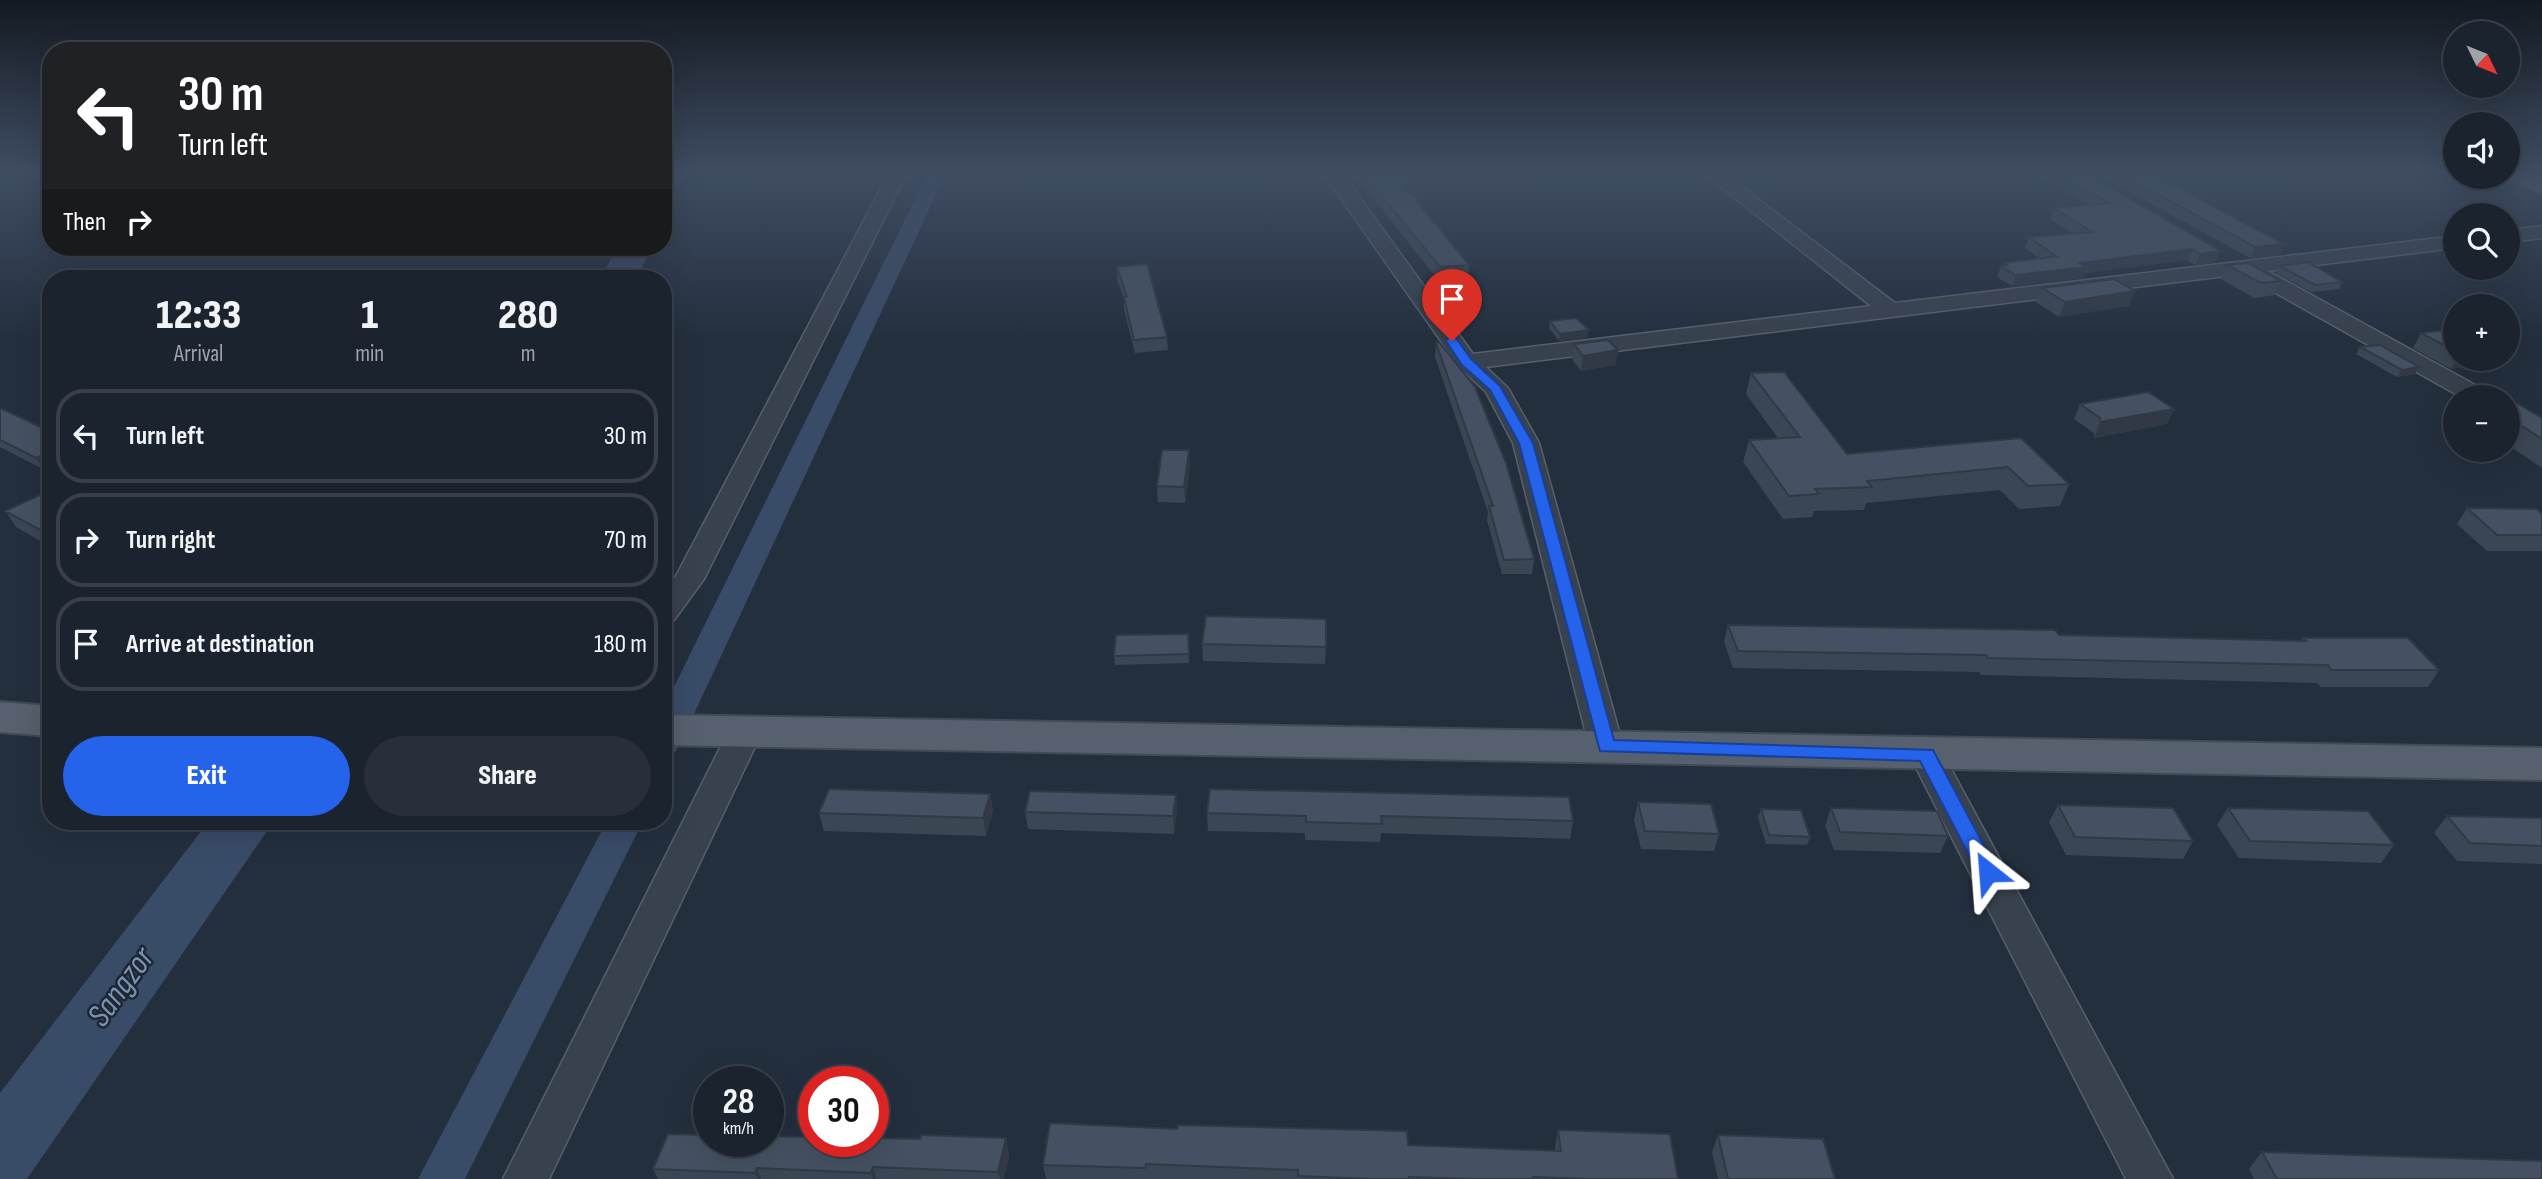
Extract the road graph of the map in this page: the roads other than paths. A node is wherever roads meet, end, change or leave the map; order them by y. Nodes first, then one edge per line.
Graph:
1 (870, 228) edge
2 (1371, 228) edge
3 (1783, 228) edge
4 (2542, 232) edge
5 (2520, 235) edge
6 (2443, 243) edge
7 (2209, 247) edge
8 (2245, 267) junction
9 (1891, 311) junction
10 (1467, 362) junction
11 (2457, 385) edge
12 (672, 601) edge
13 (0, 717) edge
14 (42, 719) edge
15 (672, 730) edge
16 (733, 730) junction
17 (1606, 746) junction
18 (1926, 754) junction
19 (2542, 764) edge
20 (526, 1179) edge
21 (2150, 1179) edge

1 - 12 street
2 - 10 street
3 - 9 street
4 - 5 street
6 - 8 street
7 - 8 street
8 - 9 street
8 - 11 street
9 - 10 street
10 - 17 street
13 - 14 main road
15 - 16 main road
16 - 17 main road
16 - 20 street
17 - 18 main road
18 - 19 main road
18 - 21 street

